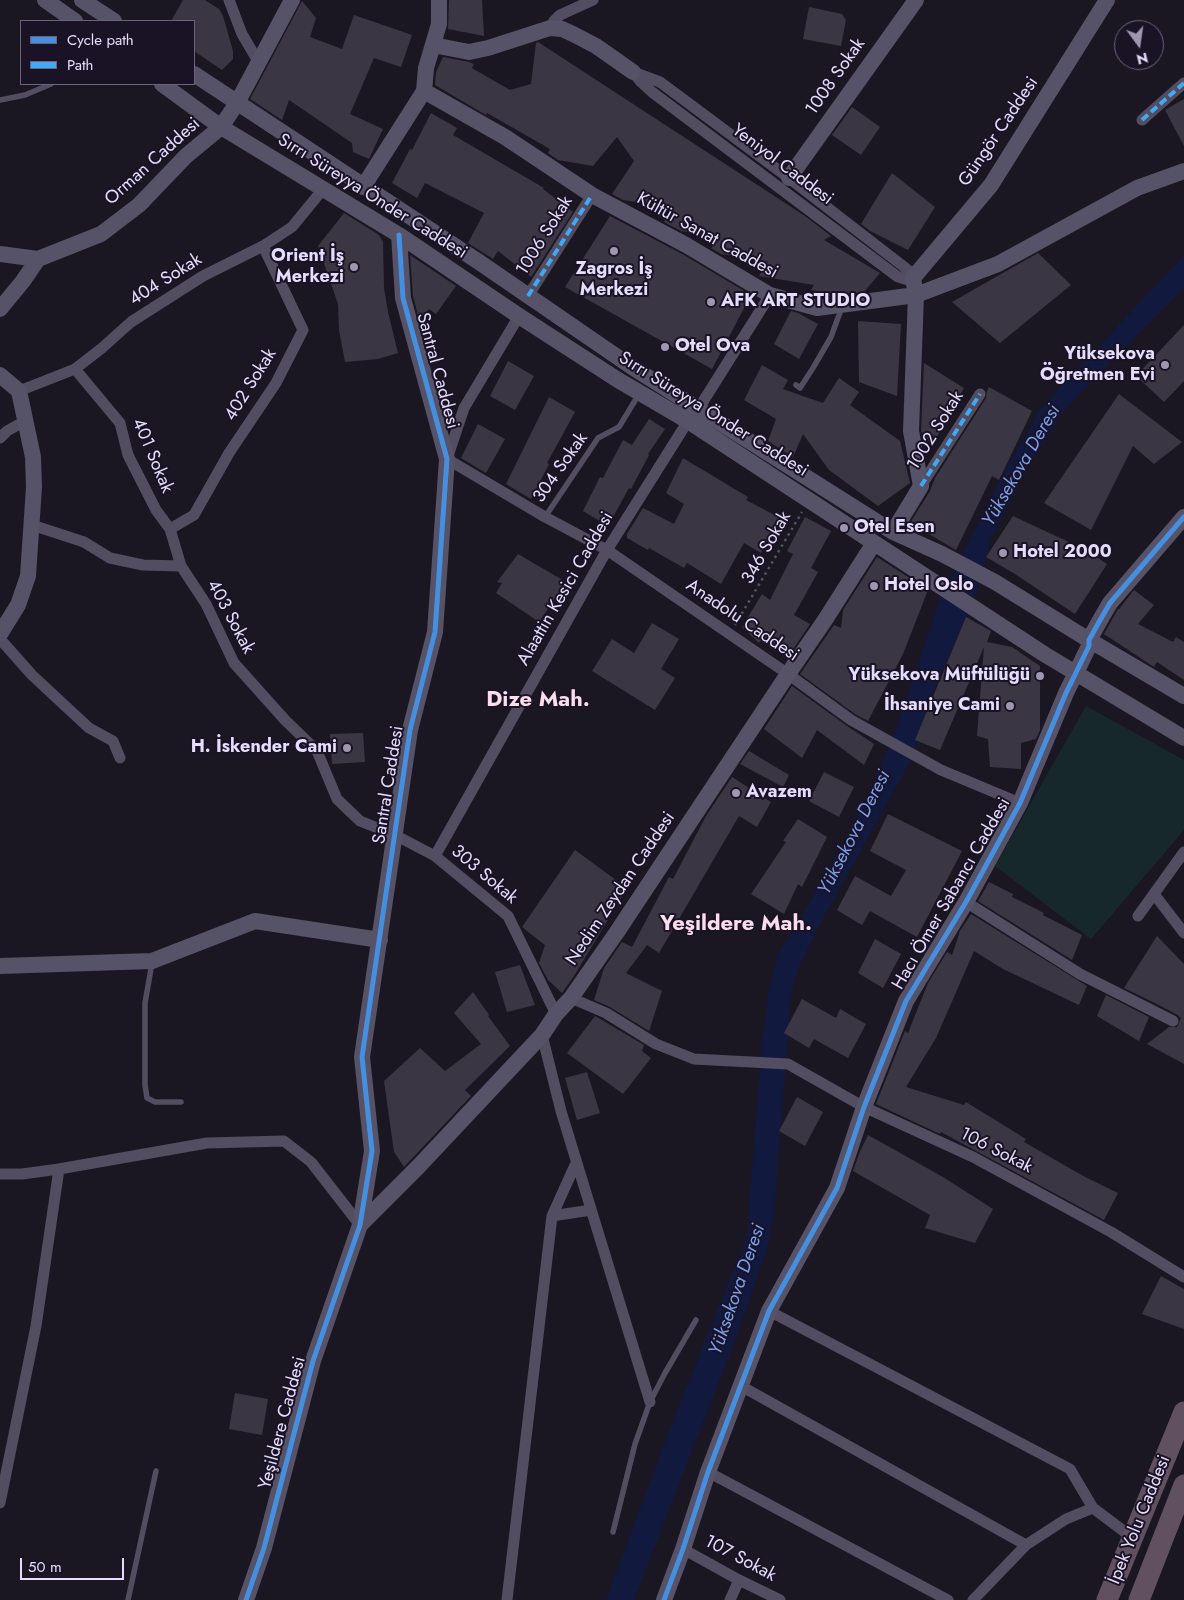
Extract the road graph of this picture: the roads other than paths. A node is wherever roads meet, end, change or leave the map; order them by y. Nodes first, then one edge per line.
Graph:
1 (45, 0) edge
2 (82, 0) edge
3 (229, 0) edge
4 (292, 0) edge
5 (439, 0) edge
6 (593, 0) edge
7 (916, 0) edge
8 (1107, 0) edge
9 (74, 20) edge
10 (112, 20) edge
11 (550, 28) junction
12 (433, 45) junction
13 (259, 63) junction
14 (633, 72) junction
15 (195, 75) edge
16 (1184, 83) edge
17 (49, 85) edge
18 (163, 85) edge
19 (424, 91) junction
20 (0, 100) edge
21 (238, 104) junction
22 (1142, 120) dead end
23 (222, 127) junction
24 (1184, 171) edge
25 (789, 178) junction
26 (364, 187) junction
27 (324, 188) junction
28 (592, 195) junction
29 (398, 235) junction
30 (262, 246) junction
31 (0, 254) edge
32 (38, 259) junction
33 (913, 278) junction
34 (770, 295) junction
35 (916, 295) junction
36 (528, 296) junction
37 (843, 305) junction
38 (0, 309) edge
39 (519, 316) junction
40 (75, 369) junction
41 (0, 375) edge
42 (796, 385) dead end
43 (19, 391) junction
44 (640, 392) junction
45 (980, 394) dead end
46 (699, 408) junction
47 (25, 421) junction
48 (688, 421) junction
49 (0, 438) edge
50 (446, 459) junction
51 (922, 486) junction
52 (1184, 517) edge
53 (545, 518) junction
54 (32, 525) junction
55 (170, 529) junction
56 (893, 532) junction
57 (874, 543) junction
58 (607, 550) junction
59 (181, 566) junction
60 (0, 634) edge
61 (0, 639) edge
62 (1089, 643) junction
63 (788, 674) junction
64 (1077, 674) junction
65 (1184, 696) edge
66 (1184, 738) edge
67 (120, 758) dead end
68 (1020, 804) junction
69 (395, 835) junction
70 (1184, 852) edge
71 (435, 856) junction
72 (1154, 894) junction
73 (966, 902) junction
74 (1138, 916) dead end
75 (1184, 933) edge
76 (380, 940) junction
77 (152, 961) junction
78 (0, 966) edge
79 (571, 998) junction
80 (556, 1014) junction
81 (1173, 1021) dead end
82 (542, 1035) junction
83 (181, 1102) dead end
84 (864, 1107) junction
85 (576, 1163) junction
86 (59, 1169) junction
87 (0, 1174) edge
88 (591, 1210) junction
89 (552, 1216) junction
90 (360, 1225) junction
91 (1184, 1277) edge
92 (769, 1312) junction
93 (696, 1320) dead end
94 (741, 1386) junction
95 (650, 1402) junction
96 (1184, 1412) edge
97 (156, 1471) dead end
98 (708, 1472) junction
99 (1184, 1485) edge
100 (0, 1503) edge
101 (1092, 1508) junction
102 (613, 1532) dead end
103 (1133, 1538) junction
104 (1026, 1545) junction
105 (683, 1549) junction
106 (739, 1580) junction
107 (128, 1600) edge
108 (246, 1600) edge
109 (507, 1600) edge
110 (664, 1600) edge
111 (730, 1600) edge
112 (780, 1600) edge
113 (948, 1600) edge
114 (973, 1600) edge
115 (1108, 1600) edge
116 (1139, 1600) edge

1 - 9 street
2 - 10 street
3 - 13 street
4 - 13 street, Orman Caddesi
5 - 12 street
6 - 11 street
7 - 25 street, 1008 Sokak
8 - 33 street, Güngör Caddesi
11 - 12 street
11 - 14 street, Yeniyol Caddesi
12 - 19 street
13 - 21 street, Orman Caddesi
14 - 25 street, Yeniyol Caddesi
14 - 33 street, Yeniyol Caddesi
15 - 21 street, Sırrı Süreyya Önder Caddesi
16 - 22 street
17 - 20 lane
18 - 23 street, Sırrı Süreyya Önder Caddesi
19 - 26 street
19 - 28 street, Kültür Sanat Caddesi
21 - 23 street, Orman Caddesi
21 - 26 street, Sırrı Süreyya Önder Caddesi
23 - 27 street, Sırrı Süreyya Önder Caddesi
23 - 32 street, Orman Caddesi
24 - 35 street, Kültür Sanat Caddesi
25 - 33 street, Yeniyol Caddesi
26 - 36 street, Sırrı Süreyya Önder Caddesi
27 - 29 street, Sırrı Süreyya Önder Caddesi
27 - 30 street, 404 Sokak
28 - 34 street, Kültür Sanat Caddesi
28 - 36 street, 1006 Sokak
29 - 39 street, Sırrı Süreyya Önder Caddesi
29 - 50 street, Santral Caddesi
30 - 40 street, 404 Sokak
30 - 55 street, 402 Sokak
31 - 32 street, Orman Caddesi
32 - 38 street
33 - 35 street
34 - 37 street, Kültür Sanat Caddesi
34 - 46 street
35 - 37 street, Kültür Sanat Caddesi
35 - 51 street
36 - 46 street, Sırrı Süreyya Önder Caddesi
37 - 42 lane
39 - 44 street, Sırrı Süreyya Önder Caddesi
39 - 50 street
40 - 43 street, 404 Sokak
40 - 55 street, 401 Sokak
41 - 43 street
43 - 47 street
44 - 48 street, Sırrı Süreyya Önder Caddesi
44 - 53 lane, 304 Sokak
45 - 51 street, 1002 Sokak
46 - 56 street, Sırrı Süreyya Önder Caddesi
47 - 49 street
47 - 54 street
48 - 57 street, Sırrı Süreyya Önder Caddesi
48 - 58 street, Alaattin Kesici Caddesi
50 - 53 street, Anadolu Caddesi
50 - 69 street, Santral Caddesi
51 - 56 street
52 - 62 street, Hacı Ömer Sabancı Caddesi
53 - 58 street, Anadolu Caddesi
54 - 59 street
54 - 60 street
55 - 59 street, 401 Sokak
56 - 62 street, Sırrı Süreyya Önder Caddesi
57 - 63 street, Nedim Zeydan Caddesi
57 - 64 street, Sırrı Süreyya Önder Caddesi
58 - 63 street, Anadolu Caddesi
58 - 71 street, Alaattin Kesici Caddesi
59 - 69 street, 403 Sokak
61 - 67 street
62 - 64 street, Hacı Ömer Sabancı Caddesi
62 - 65 street, Sırrı Süreyya Önder Caddesi
63 - 68 street, Anadolu Caddesi
63 - 79 street, Nedim Zeydan Caddesi
64 - 66 street, Sırrı Süreyya Önder Caddesi
64 - 68 street, Hacı Ömer Sabancı Caddesi
68 - 73 street, Hacı Ömer Sabancı Caddesi
69 - 71 street, 303 Sokak
69 - 76 street, Santral Caddesi
70 - 72 street
71 - 80 street, 303 Sokak
72 - 74 street
72 - 75 street
73 - 81 street
73 - 84 street, Hacı Ömer Sabancı Caddesi
76 - 77 street
76 - 90 street, Santral Caddesi
77 - 78 street
77 - 83 lane
79 - 80 street, Nedim Zeydan Caddesi
79 - 84 street, 106 Sokak
80 - 82 street, Nedim Zeydan Caddesi
82 - 85 street
82 - 90 street, Nedim Zeydan Caddesi
84 - 91 street, 106 Sokak
84 - 92 street, Hacı Ömer Sabancı Caddesi
85 - 88 street
85 - 89 street
86 - 87 street
86 - 90 street
86 - 100 street
88 - 89 street
88 - 95 street
89 - 109 street
90 - 108 street, Yeşildere Caddesi
92 - 94 street, Hacı Ömer Sabancı Caddesi
92 - 101 street
93 - 95 lane
94 - 98 street, Hacı Ömer Sabancı Caddesi
94 - 104 street
95 - 102 lane
96 - 103 highway, İpek Yolu Caddesi
97 - 107 lane
98 - 105 street, Hacı Ömer Sabancı Caddesi
98 - 113 street
99 - 116 highway, İpek Yolu Caddesi
101 - 103 street
101 - 104 street
103 - 115 highway, İpek Yolu Caddesi
104 - 114 street
105 - 106 street, 107 Sokak
105 - 110 street, Hacı Ömer Sabancı Caddesi
106 - 111 street
106 - 112 street, 107 Sokak

